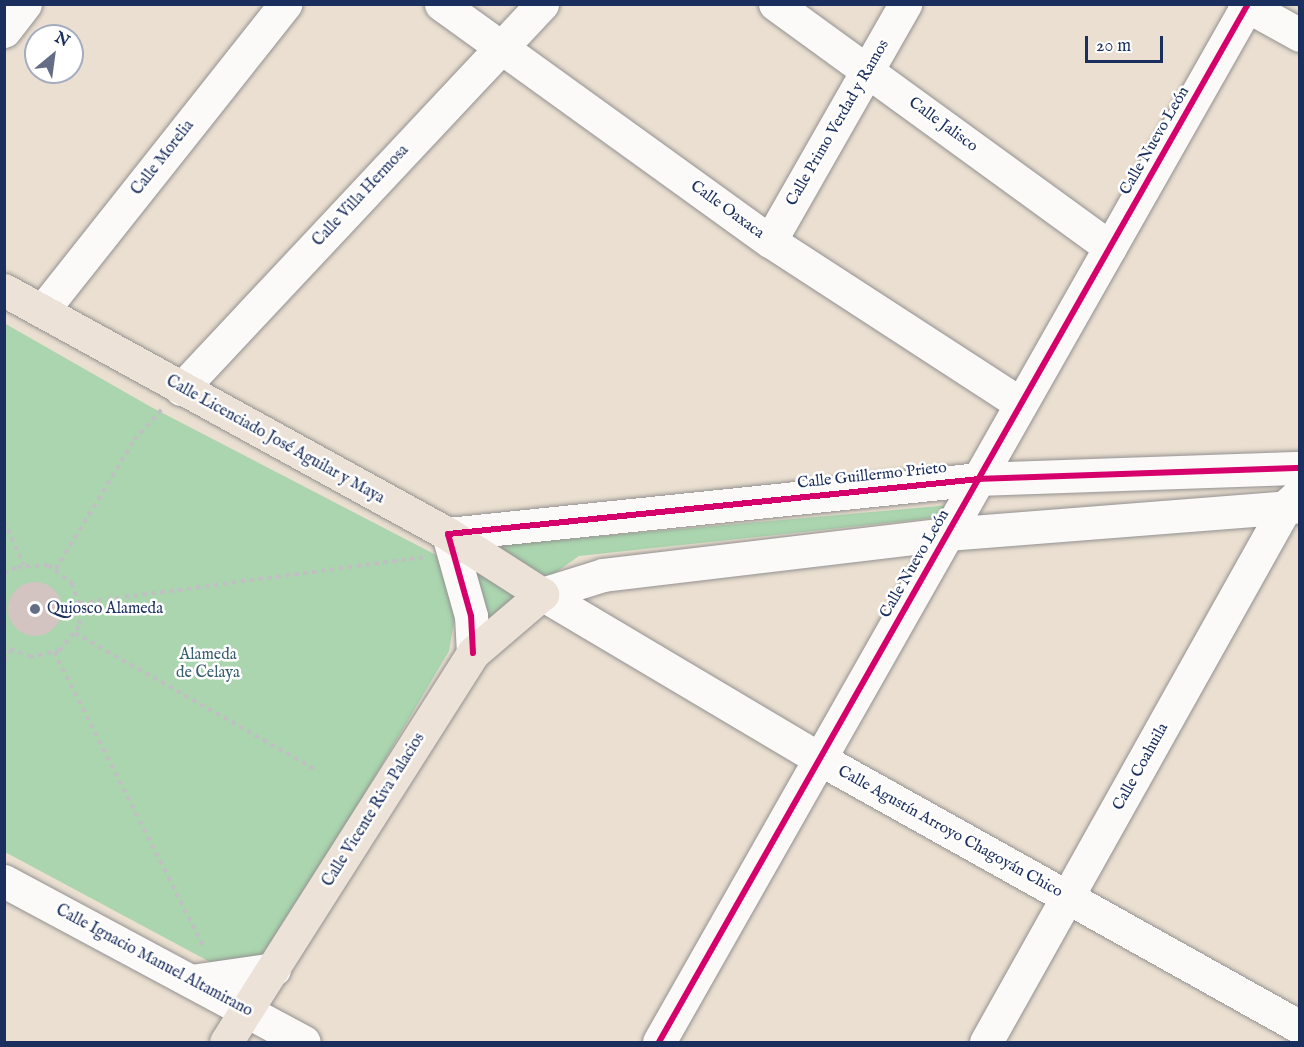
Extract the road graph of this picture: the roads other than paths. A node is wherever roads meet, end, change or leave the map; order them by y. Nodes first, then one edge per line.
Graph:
1 (25, 4) edge
2 (285, 4) edge
3 (441, 4) edge
4 (542, 4) edge
5 (775, 4) edge
6 (905, 4) edge
7 (1246, 5) edge
8 (4, 31) edge
9 (1299, 35) edge
10 (501, 48) junction
11 (869, 72) junction
12 (770, 241) junction
13 (1110, 247) junction
14 (4, 290) edge
15 (42, 311) junction
16 (181, 389) junction
17 (1021, 404) junction
18 (1299, 468) edge
19 (978, 479) junction
20 (1295, 502) edge
21 (448, 534) junction
22 (948, 534) junction
23 (542, 594) junction
24 (473, 653) junction
25 (820, 759) junction
26 (4, 880) edge
27 (1068, 898) junction
28 (274, 969) junction
29 (205, 979) junction
30 (247, 1011) junction
31 (1299, 1027) edge
32 (226, 1042) edge
33 (304, 1042) edge
34 (659, 1042) edge
35 (986, 1042) edge

1 - 8 street
2 - 15 street, Calle Morelia
3 - 10 street, Calle Oaxaca
4 - 10 street, Calle Villa Hermosa
5 - 11 street, Calle Jalisco
6 - 11 street, Calle Primo Verdad y Ramos
7 - 9 street
7 - 13 street, Calle Nuevo León
10 - 12 street, Calle Oaxaca
10 - 16 street, Calle Villa Hermosa
11 - 12 street, Calle Primo Verdad y Ramos
11 - 13 street, Calle Jalisco
12 - 17 street, Calle Oaxaca
13 - 17 street, Calle Nuevo León
14 - 15 main road, Calle Licenciado José Aguilar y Maya
15 - 16 main road, Calle Licenciado José Aguilar y Maya
16 - 21 main road, Calle Licenciado José Aguilar y Maya
17 - 19 street, Calle Nuevo León
18 - 19 street, Calle Guillermo Prieto
19 - 21 street, Calle Guillermo Prieto
19 - 22 street, Calle Nuevo León
20 - 22 street
20 - 27 street, Calle Coahuila
21 - 23 main road, Calle Licenciado José Aguilar y Maya
21 - 24 street
22 - 23 street
22 - 25 street, Calle Nuevo León
23 - 24 main road, Calle Vicente Riva Palacios
23 - 25 street, Calle Agustín Arroyo Chagoyán Chico
24 - 28 main road, Calle Vicente Riva Palacios
25 - 27 street, Calle Agustín Arroyo Chagoyán Chico
25 - 34 street, Calle Nuevo León
26 - 29 street, Calle Ignacio Manuel Altamirano
27 - 31 street, Calle Agustín Arroyo Chagoyán Chico
27 - 35 street, Calle Coahuila
28 - 29 street
28 - 30 main road, Calle Vicente Riva Palacios
29 - 30 street, Calle Ignacio Manuel Altamirano
30 - 32 main road, Calle Vicente Riva Palacios
30 - 33 street, Calle Ignacio Manuel Altamirano

